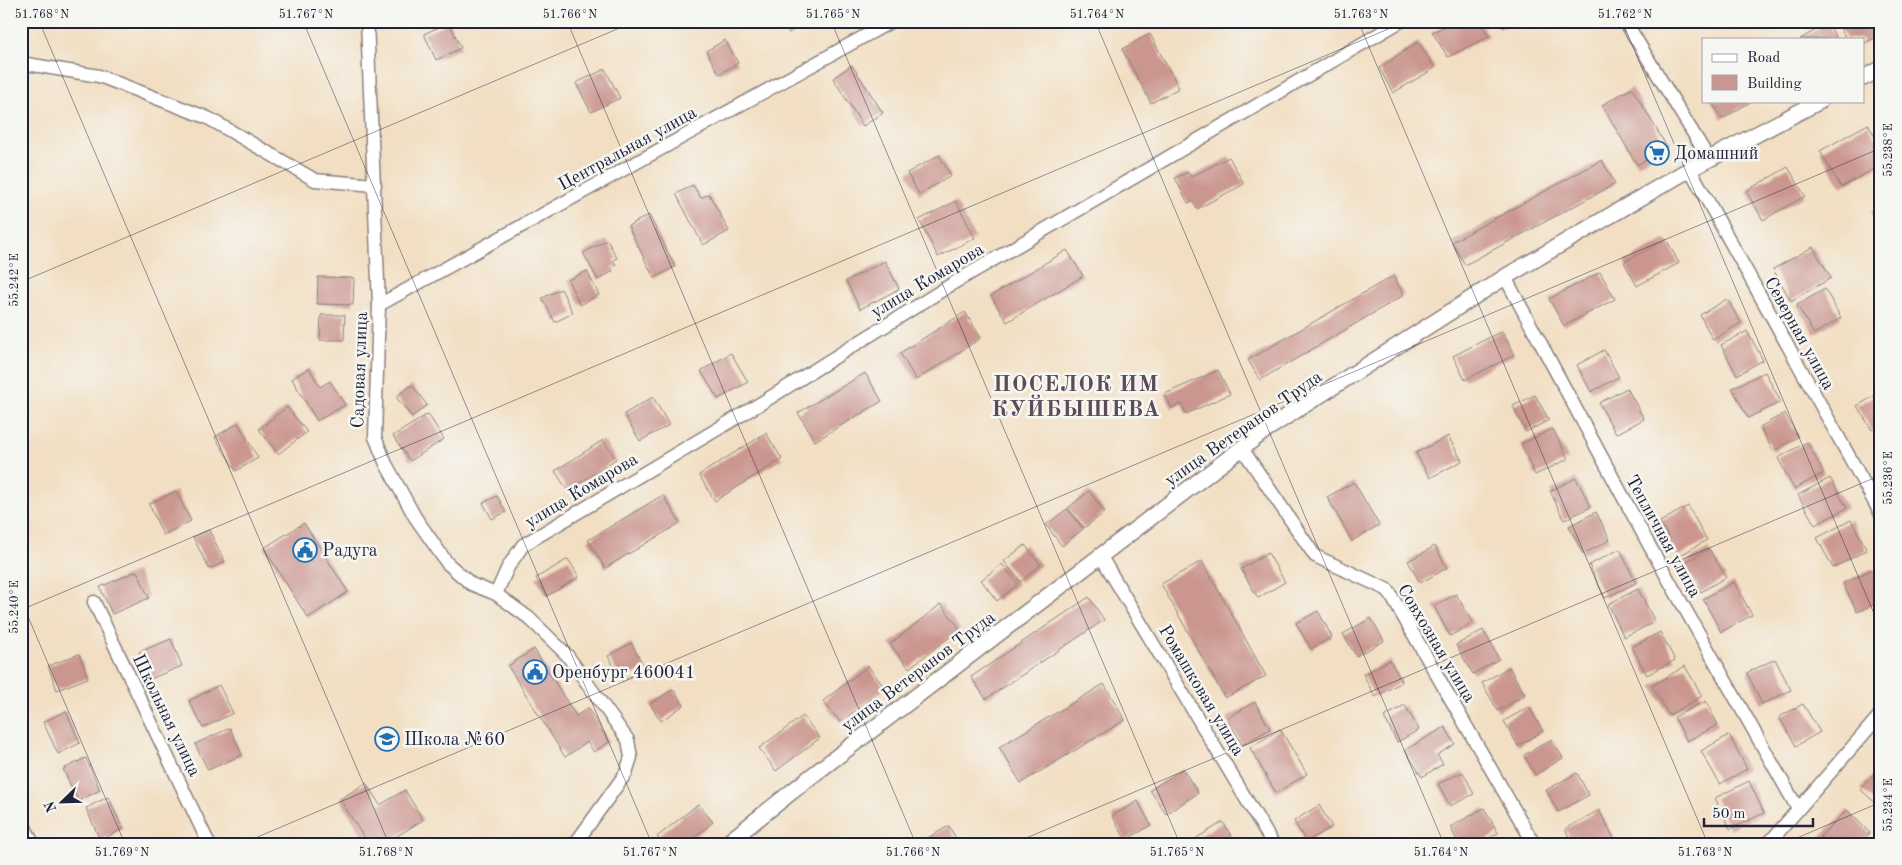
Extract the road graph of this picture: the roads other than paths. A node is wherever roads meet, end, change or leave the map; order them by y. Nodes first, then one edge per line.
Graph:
1 (892, 21) edge
2 (1400, 21) edge
3 (1625, 21) edge
4 (369, 22) edge
5 (21, 64) edge
6 (1818, 102) edge
7 (1709, 159) junction
8 (1690, 169) junction
9 (375, 185) junction
10 (1504, 277) junction
11 (379, 305) junction
12 (1241, 447) junction
13 (1881, 514) edge
14 (1100, 555) junction
15 (496, 594) junction
16 (94, 602) dead end
17 (1881, 714) edge
18 (1798, 809) junction
19 (21, 819) edge
20 (33, 844) edge
21 (209, 844) edge
22 (575, 844) edge
23 (726, 844) edge
24 (1273, 844) edge
25 (1534, 844) edge
26 (1768, 844) edge

1 - 11 street, Центральная улица
2 - 15 street, улица Комарова
3 - 7 street
4 - 9 street, Садовая улица
5 - 9 street
6 - 7 street, улица Ветеранов Труда
7 - 8 street, улица Ветеранов Труда
8 - 10 street, улица Ветеранов Труда
8 - 13 street, Северная улица
9 - 11 street, Садовая улица
10 - 12 street, улица Ветеранов Труда
10 - 18 street, Тепличная улица
11 - 15 street, Садовая улица
12 - 14 street, улица Ветеранов Труда
12 - 25 street, Совхозная улица
14 - 23 street, улица Ветеранов Труда
14 - 24 street, Ромашковая улица
15 - 22 street, Садовая улица
16 - 21 street, Школьная улица
17 - 18 street
18 - 26 street
19 - 20 street

